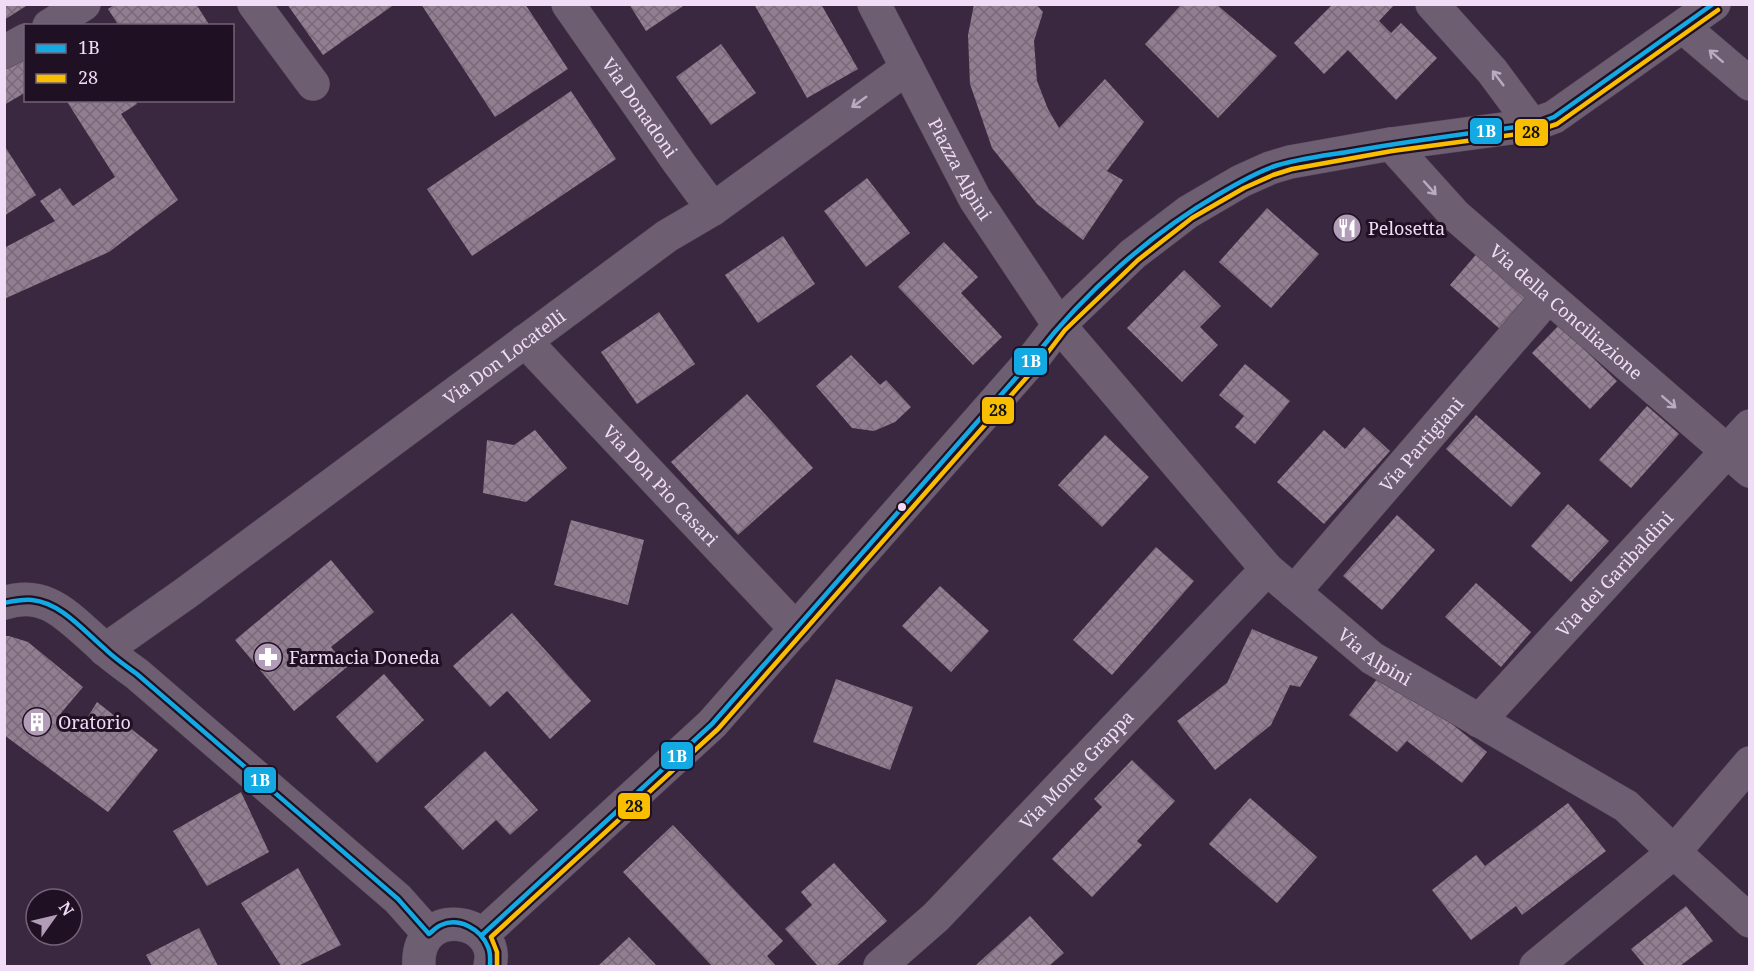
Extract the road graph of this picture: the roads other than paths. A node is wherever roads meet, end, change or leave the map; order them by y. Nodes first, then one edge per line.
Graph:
1 (84, 4) edge
2 (254, 4) edge
3 (568, 4) edge
4 (874, 4) edge
5 (1432, 4) edge
6 (1714, 4) edge
7 (52, 24) edge
8 (1683, 27) junction
9 (24, 41) edge
10 (4, 52) edge
11 (907, 68) junction
12 (313, 84) dead end
13 (1749, 84) edge
14 (1532, 125) junction
15 (1391, 144) junction
16 (713, 208) junction
17 (1548, 297) junction
18 (1059, 325) junction
19 (525, 341) junction
20 (1749, 426) edge
21 (1738, 461) edge
22 (1267, 569) junction
23 (1294, 592) junction
24 (4, 603) edge
25 (796, 629) junction
26 (105, 650) junction
27 (1479, 721) junction
28 (1749, 763) edge
29 (1674, 852) junction
30 (1749, 921) edge
31 (429, 934) junction
32 (482, 935) junction
33 (419, 966) edge
34 (489, 966) edge
35 (880, 966) edge
36 (1536, 966) edge

1 - 7 street
2 - 12 street
3 - 16 street, Via Donadoni
4 - 11 street, Piazza Alpini
14 -> 5 street
6 - 8 street
13 -> 8 street
8 - 14 street
9 - 10 street
11 -> 16 street, Via Don Locatelli
11 - 18 street, Piazza Alpini
14 - 15 street
15 -> 17 street, Via della Conciliazione
15 - 18 street
16 - 19 street, Via Don Locatelli
17 -> 21 street, Via della Conciliazione
17 - 23 street, Via Partigiani
18 - 22 street, Via Alpini
18 - 25 street
19 - 25 street, Via Don Pio Casari
19 - 26 street, Via Don Locatelli
20 - 21 street, Via dei Garibaldini
21 - 27 street, Via dei Garibaldini
22 - 23 street, Via Alpini
22 - 35 street, Via Monte Grappa
23 - 27 street, Via Alpini
24 - 26 street
25 - 32 street
26 - 31 street
27 - 29 street, Via Alpini
28 - 29 street
29 - 30 street, Via Alpini
29 - 36 street
31 - 32 street
31 - 33 street
32 - 34 street

